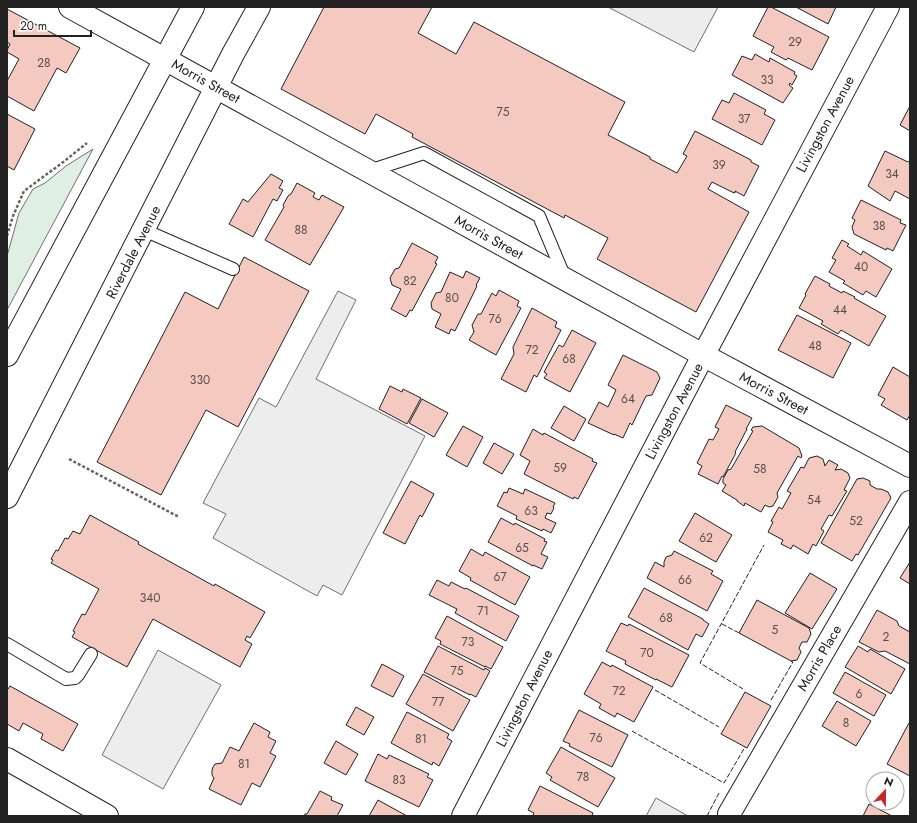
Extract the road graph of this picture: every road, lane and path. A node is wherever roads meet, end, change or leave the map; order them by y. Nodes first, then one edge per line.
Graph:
1 (70, 7) edge
2 (193, 7) edge
3 (259, 7) edge
4 (888, 7) edge
5 (165, 59) junction
6 (216, 88) junction
7 (87, 143) dead end
8 (369, 171) junction
9 (144, 230) junction
10 (7, 236) edge
11 (233, 269) dead end
12 (566, 279) junction
13 (7, 355) edge
14 (703, 355) junction
15 (69, 458) dead end
16 (910, 466) edge
17 (7, 497) edge
18 (910, 502) edge
19 (179, 517) dead end
20 (7, 644) edge
21 (91, 654) dead end
22 (7, 759) edge
23 (729, 814) dead end
24 (107, 816) edge
25 (463, 816) edge

1 - 5 street, Morris Street
2 - 5 street
3 - 6 street, Riverdale Avenue
4 - 14 street, Livingston Avenue
5 - 6 street, Morris Street
5 - 13 street
6 - 8 street, Morris Street
6 - 9 street, Riverdale Avenue
7 - 10 path
8 - 12 street, Morris Street
8 - 12 lane
9 - 11 lane
9 - 17 street, Riverdale Avenue
12 - 14 street, Morris Street
14 - 16 street, Morris Street
14 - 25 street, Livingston Avenue
15 - 19 path
18 - 23 street, Morris Place
20 - 21 lane
22 - 24 street

